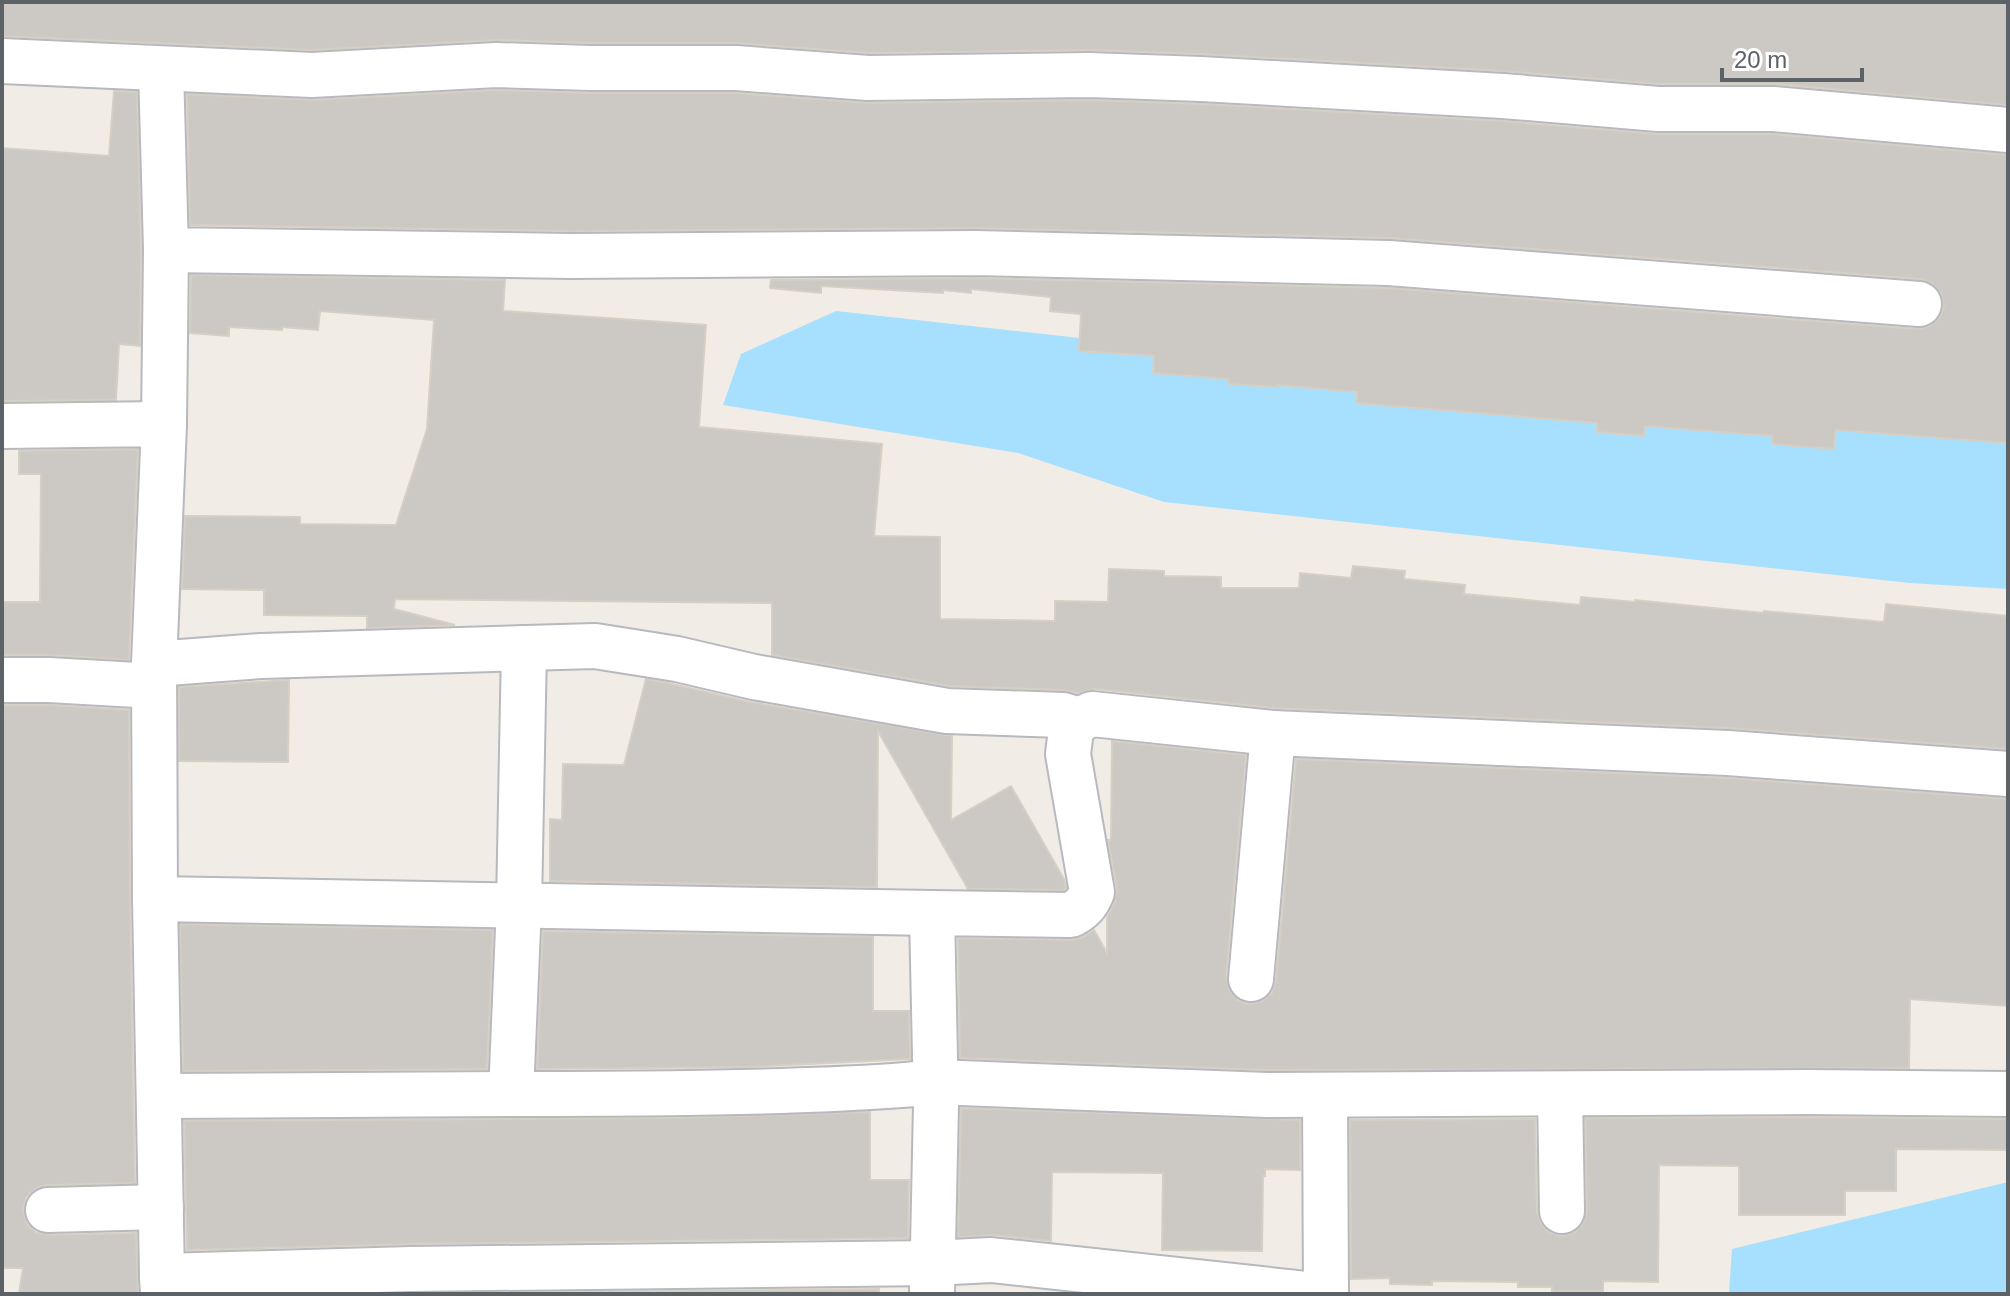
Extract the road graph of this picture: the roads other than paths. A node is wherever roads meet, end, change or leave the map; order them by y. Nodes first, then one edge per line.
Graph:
1 (2, 61) edge
2 (161, 69) junction
3 (2008, 130) edge
4 (166, 250) junction
5 (1919, 304) dead end
6 (164, 424) junction
7 (2, 426) edge
8 (524, 648) junction
9 (154, 675) junction
10 (2, 680) edge
11 (1079, 720) junction
12 (1273, 733) junction
13 (2008, 774) edge
14 (155, 899) junction
15 (519, 905) junction
16 (932, 913) junction
17 (1251, 979) dead end
18 (935, 1082) junction
19 (511, 1094) junction
20 (1560, 1094) junction
21 (2008, 1094) edge
22 (1325, 1095) junction
23 (159, 1096) junction
24 (161, 1207) junction
25 (48, 1210) dead end
26 (1562, 1211) dead end
27 (932, 1278) edge
28 (556, 1280) edge
29 (162, 1285) edge
30 (1307, 1294) edge
31 (1326, 1294) edge

1 - 2 street
2 - 3 street
2 - 4 street
4 - 5 street
4 - 6 street
6 - 7 street
6 - 9 street
8 - 9 street
8 - 11 street
8 - 15 street
9 - 10 street
9 - 14 street
11 - 12 street
11 - 16 street
12 - 13 street
12 - 17 street
14 - 15 street
14 - 23 street
15 - 16 street
15 - 19 street
16 - 18 street
18 - 19 street
18 - 22 street
18 - 27 street
19 - 23 street
20 - 21 street
20 - 22 street
20 - 26 street
22 - 31 street
23 - 24 street
24 - 25 street
24 - 29 street
27 - 28 street
27 - 30 street
28 - 29 street

